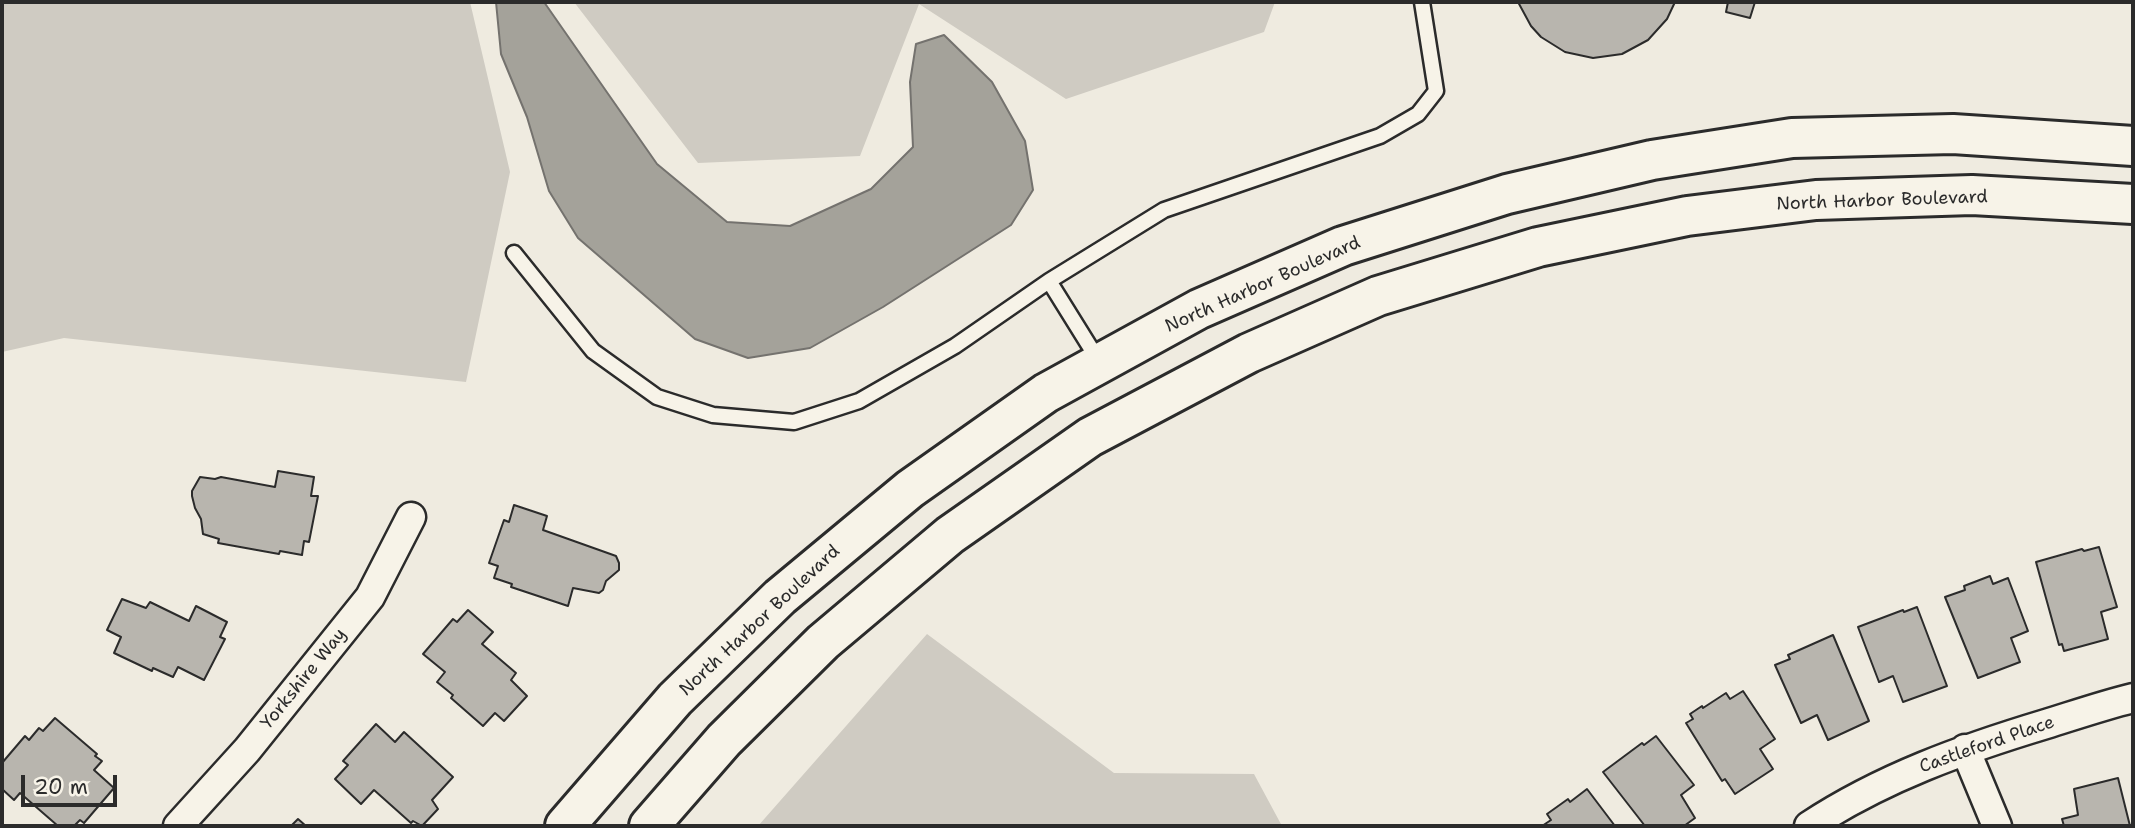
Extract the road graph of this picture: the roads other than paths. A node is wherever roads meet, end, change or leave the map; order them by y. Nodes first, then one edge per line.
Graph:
1 (1422, 2) edge
2 (2133, 146) edge
3 (2133, 204) edge
4 (514, 253) dead end
5 (1049, 281) junction
6 (1101, 364) junction
7 (411, 517) dead end
8 (2133, 698) edge
9 (1965, 749) junction
10 (178, 826) edge
11 (565, 826) edge
12 (649, 826) edge
13 (1809, 826) edge
14 (1997, 826) edge

1 - 5 lane
2 - 6 main road, North Harbor Boulevard
3 - 12 main road, North Harbor Boulevard
4 - 5 lane
5 - 6 lane
6 - 11 main road, North Harbor Boulevard
7 - 10 street, Yorkshire Way
8 - 9 street, Castleford Place
9 - 13 street, Castleford Place
9 - 14 street

